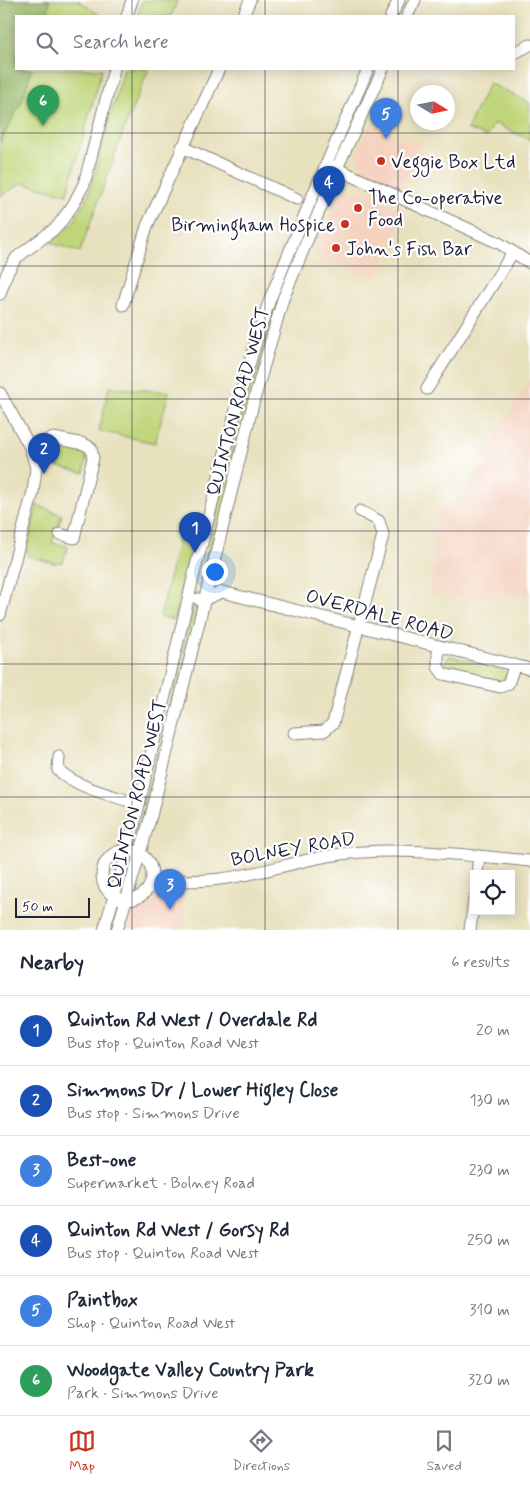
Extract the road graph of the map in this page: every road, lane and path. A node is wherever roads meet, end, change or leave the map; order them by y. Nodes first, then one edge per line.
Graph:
1 (132, 0) edge
2 (250, 0) edge
3 (399, 0) edge
4 (415, 0) edge
5 (127, 15) edge
6 (243, 15) edge
7 (392, 15) edge
8 (408, 15) edge
9 (530, 45) edge
10 (515, 52) edge
11 (114, 70) edge
12 (219, 70) edge
13 (368, 70) edge
14 (383, 70) edge
15 (182, 147) junction
16 (337, 168) junction
17 (321, 176) junction
18 (314, 190) junction
19 (297, 199) junction
20 (320, 208) junction
21 (301, 222) junction
22 (513, 252) junction
23 (530, 263) edge
24 (12, 264) junction
25 (0, 267) edge
26 (0, 294) edge
27 (123, 305) dead end
28 (427, 390) dead end
29 (0, 393) edge
30 (30, 447) junction
31 (360, 511) dead end
32 (60, 534) dead end
33 (195, 570) junction
34 (209, 573) junction
35 (222, 592) junction
36 (189, 597) junction
37 (203, 600) junction
38 (0, 615) edge
39 (358, 625) junction
40 (438, 648) junction
41 (514, 667) junction
42 (530, 669) edge
43 (294, 733) dead end
44 (59, 757) dead end
45 (139, 804) junction
46 (128, 850) junction
47 (140, 854) junction
48 (479, 856) junction
49 (530, 861) edge
50 (477, 870) edge
51 (152, 879) junction
52 (115, 897) junction
53 (127, 900) junction
54 (472, 915) edge
55 (104, 930) edge
56 (117, 930) edge
57 (470, 930) edge

1 - 5 street
2 - 6 street
3 - 7 street
4 - 8 street
9 - 10 street
11 - 24 street
12 - 15 street
13 - 17 street, QUINTON ROAD WEST
14 - 16 street, QUINTON ROAD WEST
15 - 19 street
15 - 27 street
16 - 17 street
16 - 20 street, QUINTON ROAD WEST
16 - 22 street
17 - 18 street, QUINTON ROAD WEST
18 - 19 street
18 - 21 street, QUINTON ROAD WEST
19 - 21 street
20 - 21 street
20 - 34 street, QUINTON ROAD WEST
21 - 33 street, QUINTON ROAD WEST
22 - 23 street
22 - 28 street
24 - 25 street
24 - 26 street
29 - 30 street
30 - 32 street
30 - 38 street
31 - 39 street
33 - 34 street
33 - 36 street, QUINTON ROAD WEST
34 - 35 street
34 - 37 street, QUINTON ROAD WEST
35 - 37 street
35 - 39 street, OVERDALE ROAD
36 - 37 street
36 - 45 street, QUINTON ROAD WEST
37 - 47 street, QUINTON ROAD WEST
39 - 40 street, OVERDALE ROAD
39 - 43 street
40 - 41 street, OVERDALE ROAD
40 - 41 street
41 - 42 street, OVERDALE ROAD
44 - 45 street
45 - 46 street, QUINTON ROAD WEST
46 - 47 street
46 - 52 street, QUINTON ROAD WEST
46 - 52 street
47 - 51 street
47 - 53 street, QUINTON ROAD WEST
48 - 49 street, BOLNEY ROAD
48 - 50 street
48 - 51 street, BOLNEY ROAD
51 - 53 street
52 - 53 street
52 - 55 street, QUINTON ROAD WEST
53 - 56 street, QUINTON ROAD WEST
54 - 57 street

